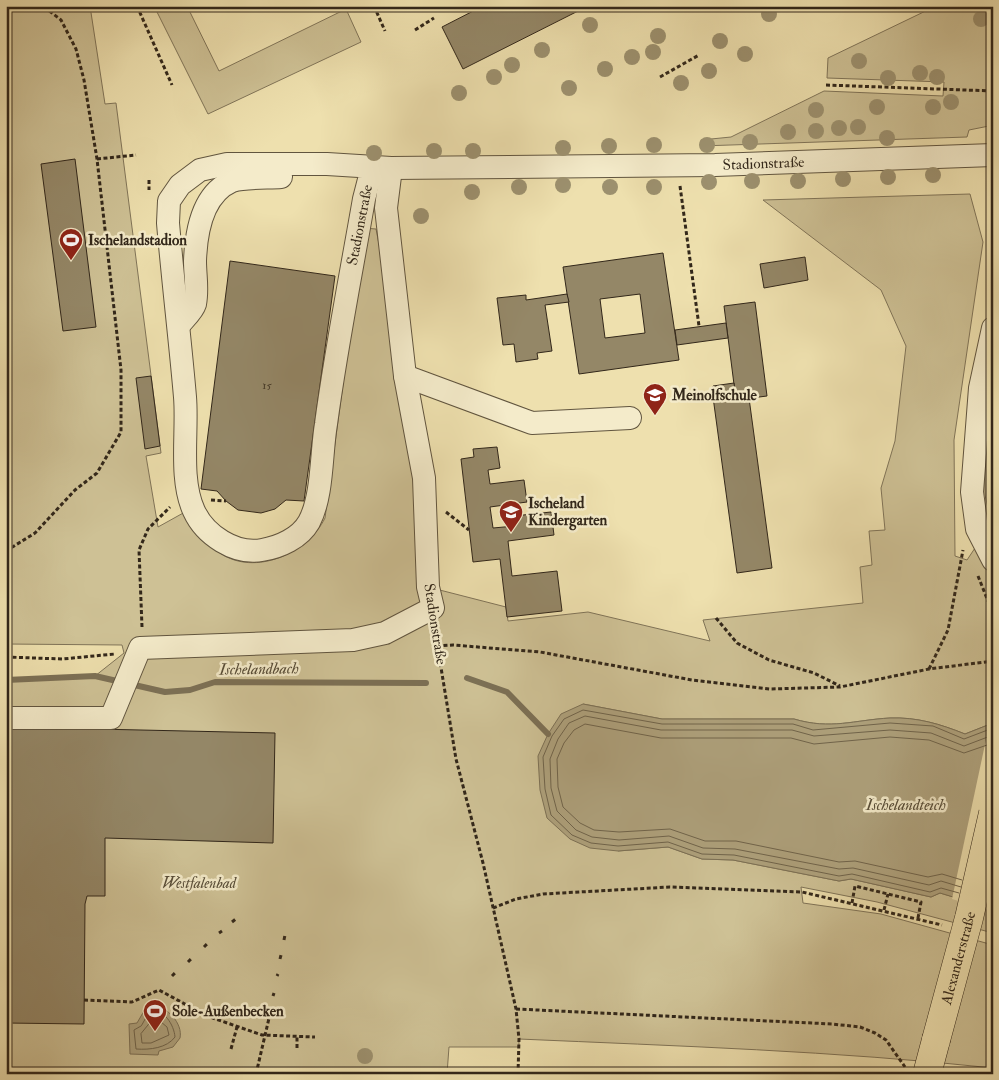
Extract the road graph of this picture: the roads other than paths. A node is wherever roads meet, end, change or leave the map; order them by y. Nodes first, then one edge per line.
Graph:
1 (990, 157) edge
2 (382, 168) junction
3 (179, 325) junction
4 (993, 328) edge
5 (405, 376) junction
6 (630, 418) dead end
7 (993, 560) edge
8 (6, 718) edge
9 (993, 813) edge
10 (917, 1071) edge

1 - 2 street, Stadionstraße
2 - 3 street, Stadionstraße
2 - 3 street, Stadionstraße
2 - 3 street, Stadionstraße
2 - 5 street, Stadionstraße
4 - 7 street
5 - 6 street
5 - 8 street, Stadionstraße
9 - 10 main road, Alexanderstraße, bridge

